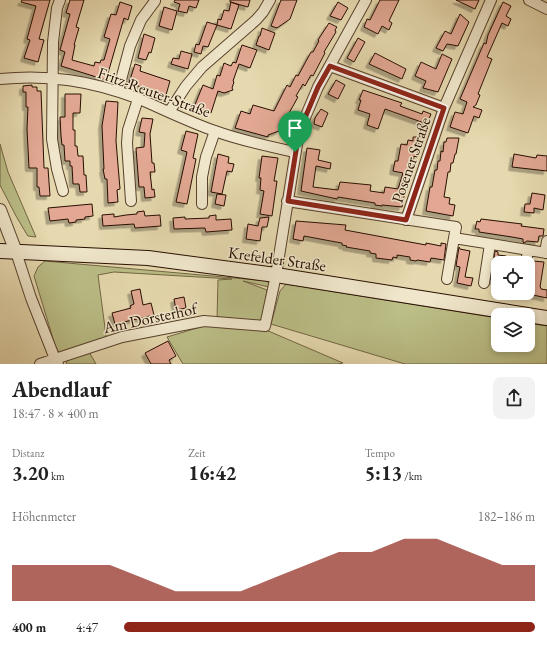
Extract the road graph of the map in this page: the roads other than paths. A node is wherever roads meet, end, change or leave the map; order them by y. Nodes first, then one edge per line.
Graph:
1 (60, 0) edge
2 (270, 0) edge
3 (366, 0) edge
4 (491, 0) edge
5 (529, 0) edge
6 (155, 1) dead end
7 (547, 9) edge
8 (330, 66) junction
9 (52, 77) junction
10 (0, 79) edge
11 (118, 91) junction
12 (138, 99) junction
13 (444, 108) junction
14 (169, 112) junction
15 (215, 131) junction
16 (295, 152) junction
17 (63, 191) dead end
18 (131, 201) dead end
19 (288, 201) junction
20 (202, 204) dead end
21 (0, 210) edge
22 (406, 220) junction
23 (454, 238) junction
24 (547, 241) edge
25 (490, 244) junction
26 (528, 250) junction
27 (0, 251) edge
28 (16, 252) junction
29 (546, 253) edge
30 (527, 256) edge
31 (276, 275) junction
32 (447, 279) dead end
33 (484, 283) dead end
34 (547, 318) edge
35 (57, 361) edge
36 (40, 364) edge

1 - 9 street
2 - 14 street
3 - 8 street
4 - 13 street, Posener Straße
5 - 7 street
6 - 11 street
8 - 13 street
8 - 16 street
9 - 10 street, Fritz-Reuter-Straße
9 - 11 street, Fritz-Reuter-Straße
9 - 17 street
11 - 12 street, Fritz-Reuter-Straße
12 - 14 street, Fritz-Reuter-Straße
12 - 18 street
13 - 22 street, Posener Straße
14 - 15 street, Fritz-Reuter-Straße
15 - 16 street, Fritz-Reuter-Straße
15 - 20 street
16 - 19 street
19 - 22 street
19 - 31 street
21 - 28 street
22 - 23 street
23 - 25 street
23 - 32 street
24 - 29 street
25 - 26 street
25 - 33 street
26 - 29 street
26 - 30 street
27 - 28 main road, Krefelder Straße
28 - 31 main road, Krefelder Straße
28 - 35 street
31 - 34 main road, Krefelder Straße
31 - 35 street, Am Dorsterhof
35 - 36 street, Am Dorsterhof

